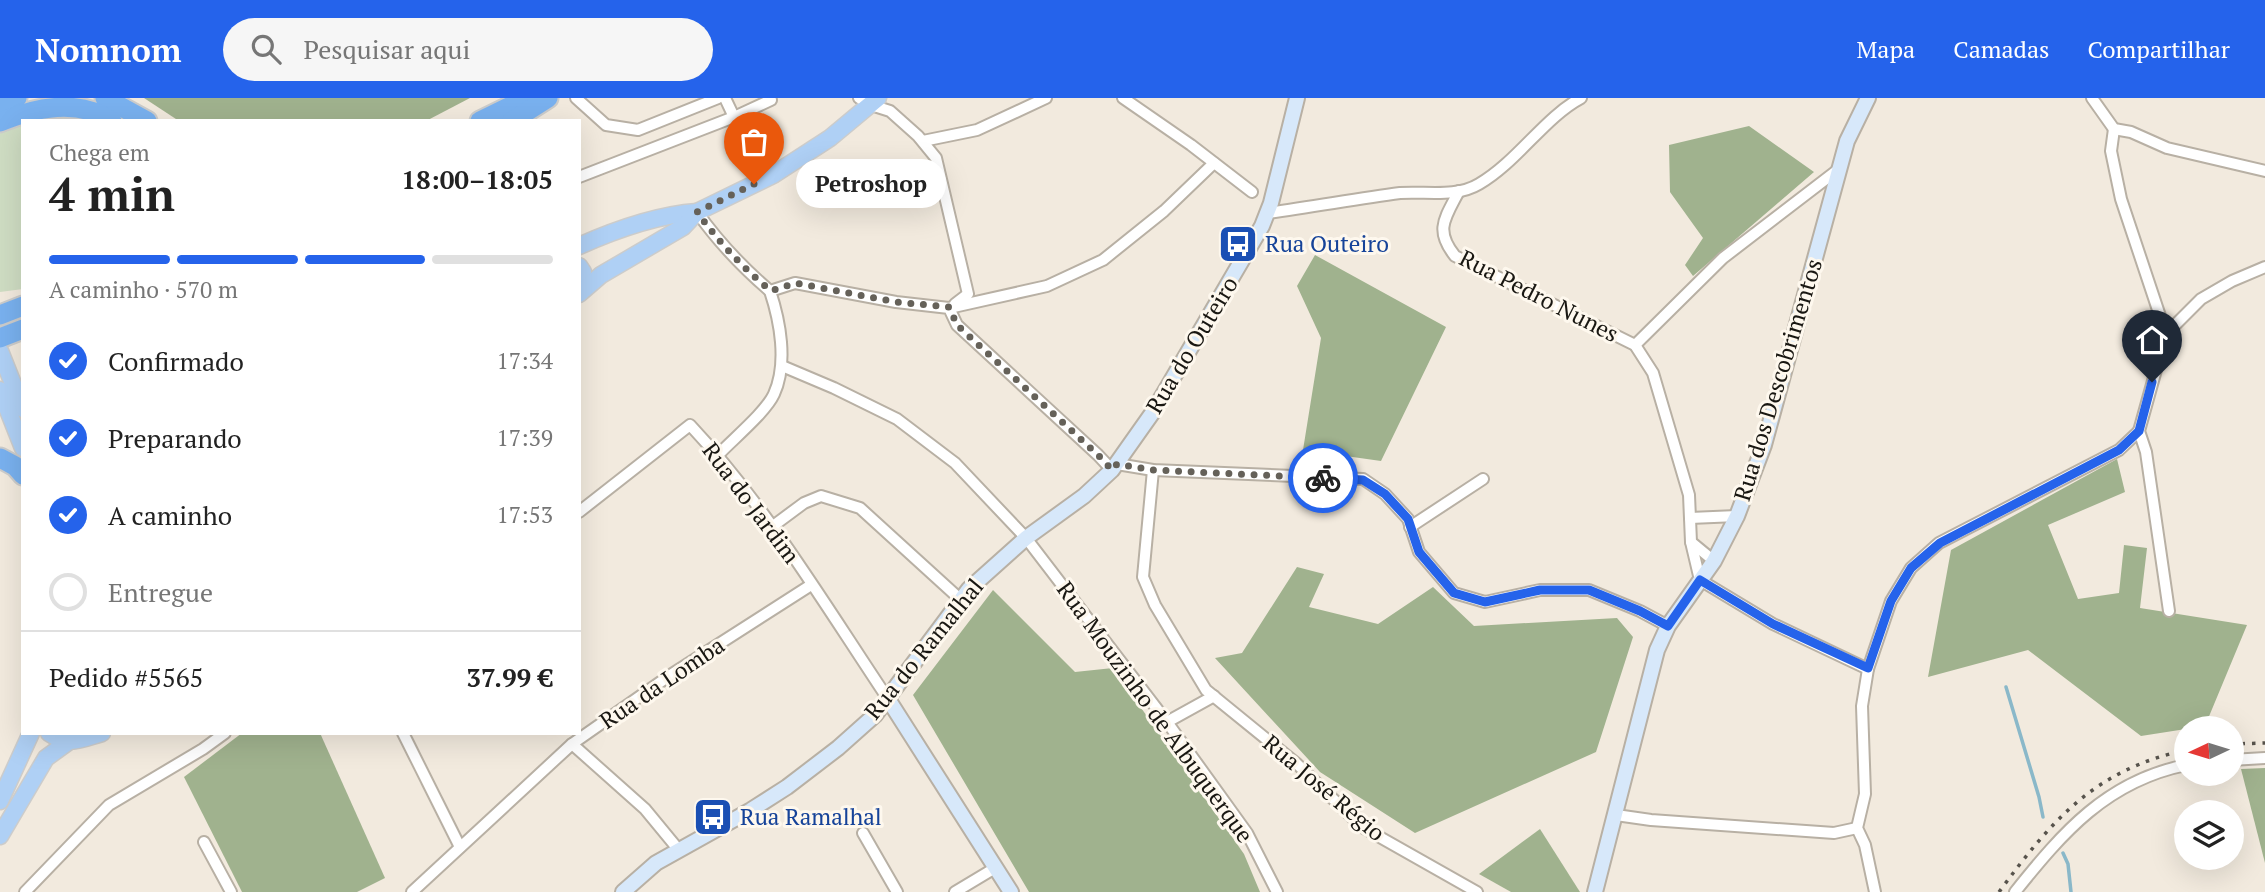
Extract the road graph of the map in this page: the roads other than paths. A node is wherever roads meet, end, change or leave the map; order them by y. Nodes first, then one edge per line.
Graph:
1 (17, 98) edge
2 (105, 98) edge
3 (576, 98) edge
4 (718, 98) edge
5 (725, 98) edge
6 (1046, 98) edge
7 (1123, 98) edge
8 (1297, 98) edge
9 (1581, 98) edge
10 (1868, 98) edge
11 (2092, 98) edge
12 (538, 100) edge
13 (771, 100) dead end
14 (869, 100) edge
15 (693, 103) edge
16 (0, 104) edge
17 (734, 117) junction
18 (108, 119) edge
19 (143, 119) edge
20 (486, 119) edge
21 (514, 119) edge
22 (0, 122) edge
23 (2114, 129) junction
24 (923, 141) junction
25 (1214, 163) junction
26 (1839, 169) junction
27 (2265, 171) edge
28 (581, 176) edge
29 (1459, 191) junction
30 (1252, 192) dead end
31 (697, 212) junction
32 (1267, 213) junction
33 (581, 245) edge
34 (2265, 267) edge
35 (581, 269) edge
36 (581, 286) edge
37 (771, 291) junction
38 (581, 292) edge
39 (21, 306) edge
40 (949, 307) junction
41 (0, 315) edge
42 (21, 330) edge
43 (2166, 334) junction
44 (0, 338) edge
45 (1635, 345) junction
46 (0, 351) edge
47 (782, 366) junction
48 (0, 390) edge
49 (21, 403) edge
50 (2139, 431) junction
51 (21, 443) edge
52 (718, 455) junction
53 (0, 458) edge
54 (1114, 467) junction
55 (1153, 470) junction
56 (21, 473) edge
57 (1483, 479) dead end
58 (1084, 496) joint
59 (581, 510) edge
60 (1737, 516) junction
61 (1690, 518) junction
62 (773, 526) junction
63 (1410, 527) junction
64 (1026, 538) junction
65 (1691, 542) junction
66 (1714, 561) junction
67 (1700, 580) junction
68 (811, 585) junction
69 (961, 600) junction
70 (2169, 611) dead end
71 (1668, 626) junction
72 (1868, 668) junction
73 (1214, 696) junction
74 (888, 699) junction
75 (1167, 722) junction
76 (31, 735) edge
77 (53, 735) edge
78 (96, 735) edge
79 (222, 735) edge
80 (404, 735) edge
81 (68, 742) junction
82 (572, 744) junction
83 (2265, 758) edge
84 (2244, 759) edge
85 (2174, 768) edge
86 (0, 801) edge
87 (1616, 815) junction
88 (1857, 828) junction
89 (863, 833) dead end
90 (0, 836) edge
91 (204, 842) dead end
92 (460, 847) junction
93 (678, 849) junction
94 (995, 868) junction
95 (24, 892) edge
96 (231, 892) edge
97 (411, 892) edge
98 (623, 892) edge
99 (897, 892) edge
100 (955, 892) edge
101 (1012, 892) edge
102 (1277, 892) edge
103 (1476, 892) edge
104 (1595, 892) edge
105 (1875, 892) edge
106 (2015, 892) edge

1 - 16 highway
2 - 19 highway
3 - 15 street
4 - 15 street
5 - 17 street
6 - 24 street
7 - 25 street
8 - 32 street, Rua do Outeiro
9 - 29 street
10 - 26 street, Rua dos Descobrimentos
11 - 23 street
12 - 20 highway
12 - 21 highway
13 - 17 street
14 - 24 street
14 - 31 main road
17 - 28 street
18 - 22 highway
23 - 27 street
23 - 43 street
24 - 40 street
25 - 30 street
25 - 40 street
26 - 45 street
26 - 60 street, Rua dos Descobrimentos
29 - 32 street
29 - 45 street, Rua Pedro Nunes
31 - 33 main road
31 - 37 street
31 - 38 main road
32 - 54 street, Rua do Outeiro
34 - 43 street
35 - 36 main road
37 - 40 street
37 - 47 street
39 - 41 highway
40 - 54 street
42 - 44 highway
43 - 50 street
45 - 61 street, Rua Pedro Nunes
46 - 49 main road
47 - 52 street
47 - 64 street, Rua Mouzinho de Albuquerque
48 - 51 main road
50 - 70 street
50 - 72 street
52 - 59 street, Rua do Jardim
52 - 62 street, Rua do Jardim
53 - 56 highway
54 - 55 street
54 - 58 street, Rua do Outeiro
55 - 63 street
55 - 73 street, Rua José Régio
57 - 63 street
58 - 64 street, Rua do Ramalhal
60 - 61 street
60 - 66 street, Rua dos Descobrimentos
61 - 65 street, Rua Pedro Nunes
62 - 68 street, Rua do Jardim
62 - 69 street
63 - 71 street
64 - 69 street, Rua do Ramalhal
64 - 75 street, Rua Mouzinho de Albuquerque
65 - 66 street
65 - 67 street, Rua Pedro Nunes
66 - 67 street, Rua dos Descobrimentos
67 - 71 street, Rua dos Descobrimentos
67 - 72 street
68 - 74 street, Rua do Jardim
68 - 82 street, Rua da Lomba
69 - 74 street, Rua do Ramalhal
71 - 87 street, Rua dos Descobrimentos
72 - 88 street
73 - 75 street
73 - 103 street, Rua José Régio
74 - 93 street, Rua do Ramalhal
74 - 94 street
75 - 102 street, Rua Mouzinho de Albuquerque
76 - 86 main road
77 - 81 main road
78 - 81 main road
79 - 95 street
80 - 92 street
81 - 90 main road
82 - 92 street, Rua da Lomba
82 - 93 street
83 - 84 street
85 - 106 street
87 - 88 street
87 - 104 street, Rua dos Descobrimentos
88 - 105 street
89 - 99 street
91 - 96 street
92 - 97 street, Rua da Lomba
93 - 98 street, Rua do Ramalhal
94 - 100 street
94 - 101 street

